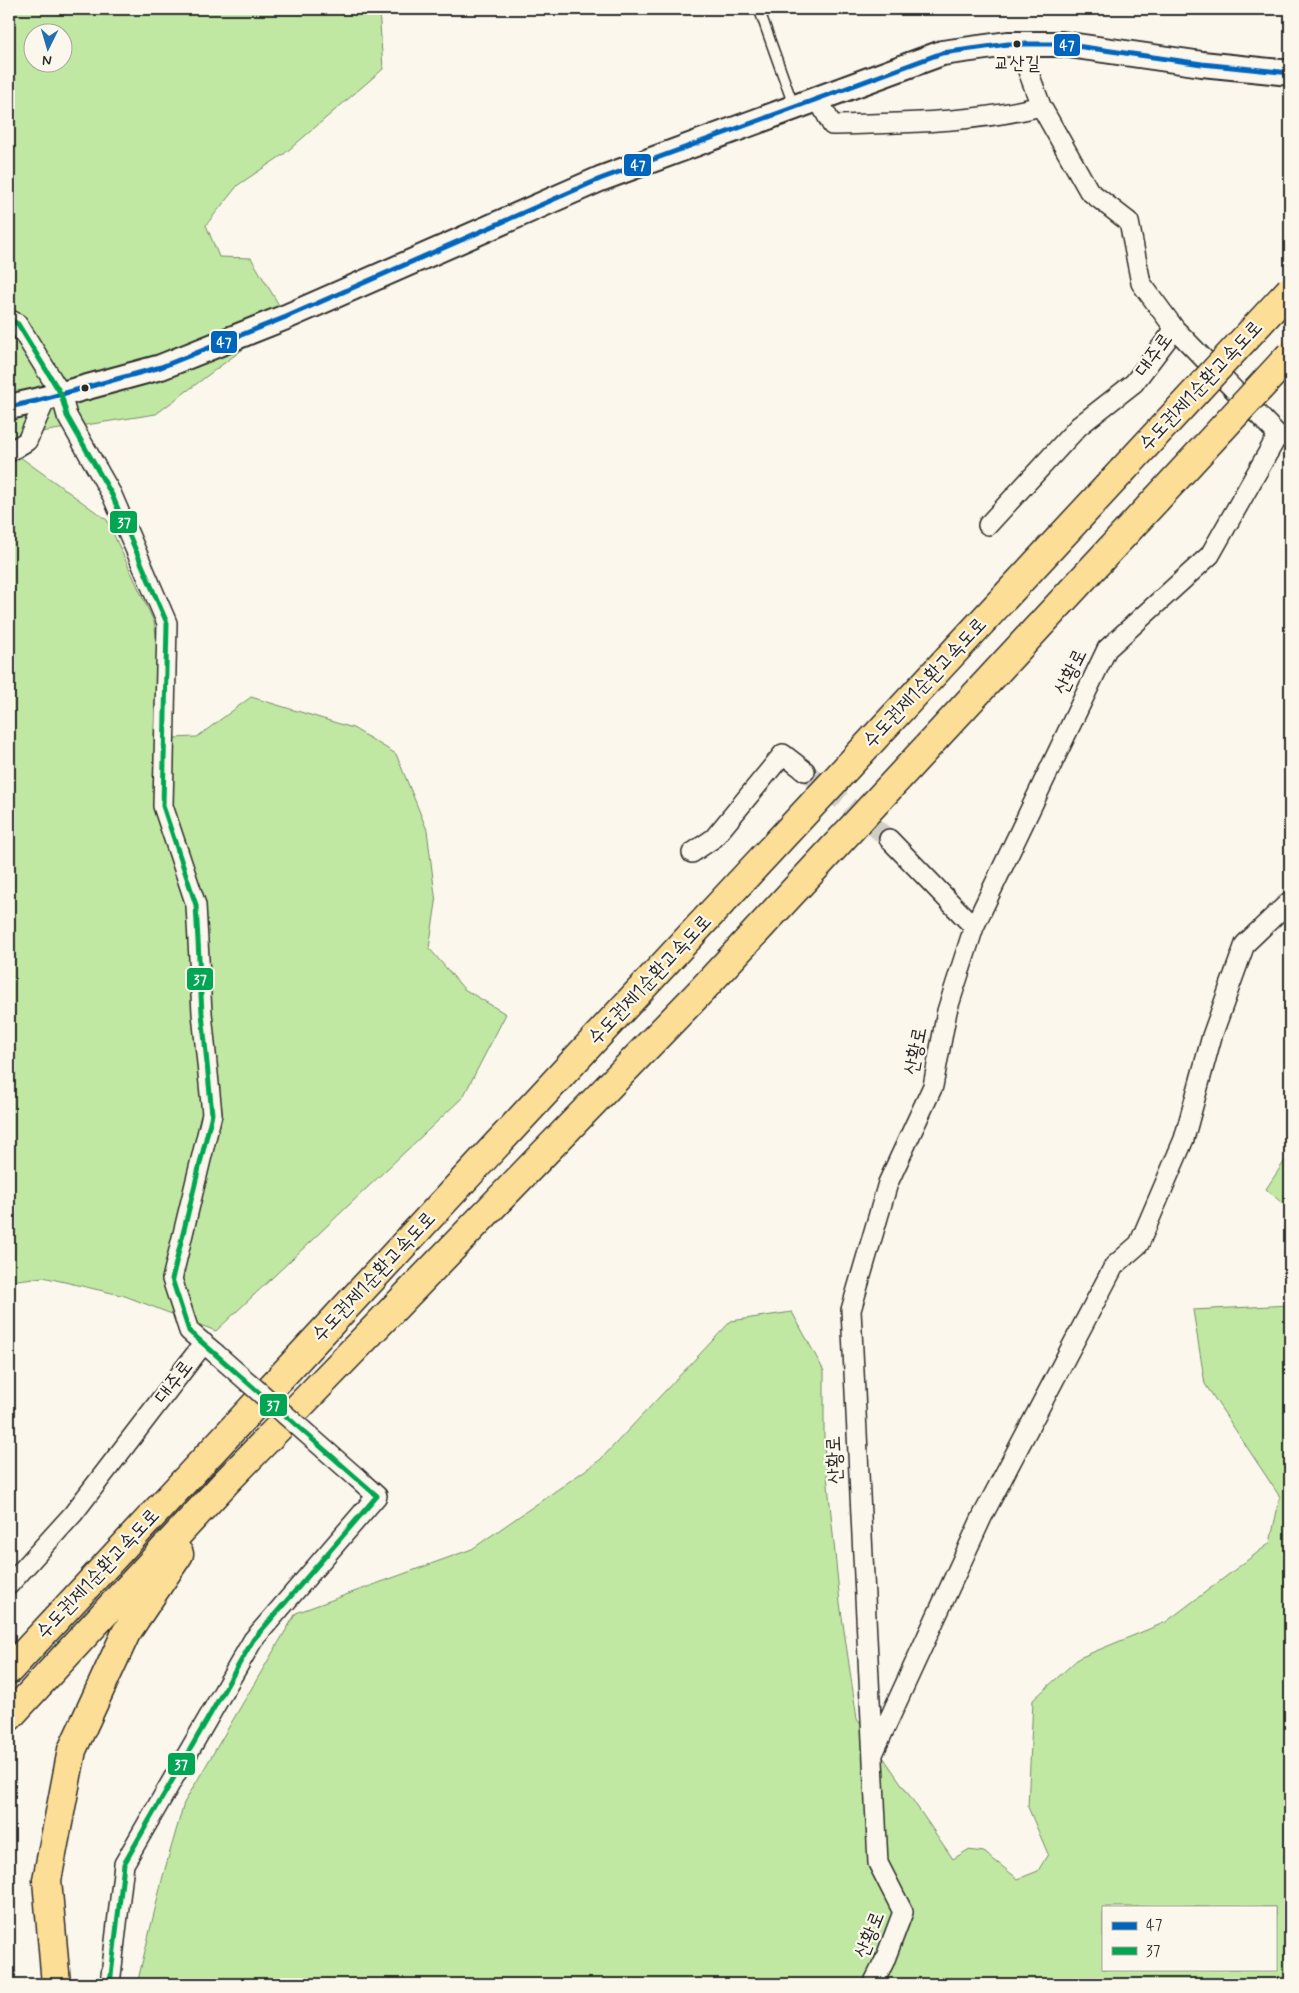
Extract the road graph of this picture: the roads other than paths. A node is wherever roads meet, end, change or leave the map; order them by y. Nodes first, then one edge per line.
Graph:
1 (759, 9) edge
2 (1018, 44) junction
3 (1290, 73) edge
4 (818, 99) junction
5 (1041, 106) junction
6 (794, 107) junction
7 (1290, 290) edge
8 (9, 318) edge
9 (1175, 329) junction
10 (1290, 355) edge
11 (53, 397) junction
12 (9, 407) edge
13 (1284, 437) edge
14 (9, 452) edge
15 (988, 525) dead end
16 (805, 771) tunnel mouth
17 (889, 839) tunnel mouth
18 (692, 853) dead end
19 (1290, 901) edge
20 (974, 927) junction
21 (210, 1348) junction
22 (226, 1482) junction
23 (106, 1566) junction
24 (9, 1585) edge
25 (9, 1654) edge
26 (9, 1670) edge
27 (9, 1718) edge
28 (871, 1757) junction
29 (56, 1984) edge
30 (110, 1984) edge
31 (873, 1984) edge

1 - 6 lane
2 - 3 street
2 - 4 street
2 - 5 street, 대주로
4 - 5 street
4 - 6 street
5 - 9 street, 대주로
6 - 11 street
7 - 23 highway, 수도권제1순환고속도로, bridge
8 - 11 street, 대주로
9 - 13 street
9 - 15 street, 대주로
10 - 22 highway, 수도권제1순환고속도로, bridge
11 - 12 street
11 - 14 street
11 - 21 street, 대주로
13 - 20 street, 산황로
16 - 18 street
17 - 20 street
19 - 28 street, 산황로
20 - 28 street, 산황로
21 - 24 street, 대주로
21 - 30 street, bridge
22 - 27 highway, 수도권제1순환고속도로
22 - 29 highway
23 - 25 highway
23 - 26 highway, 수도권제1순환고속도로
28 - 31 street, 산황로

